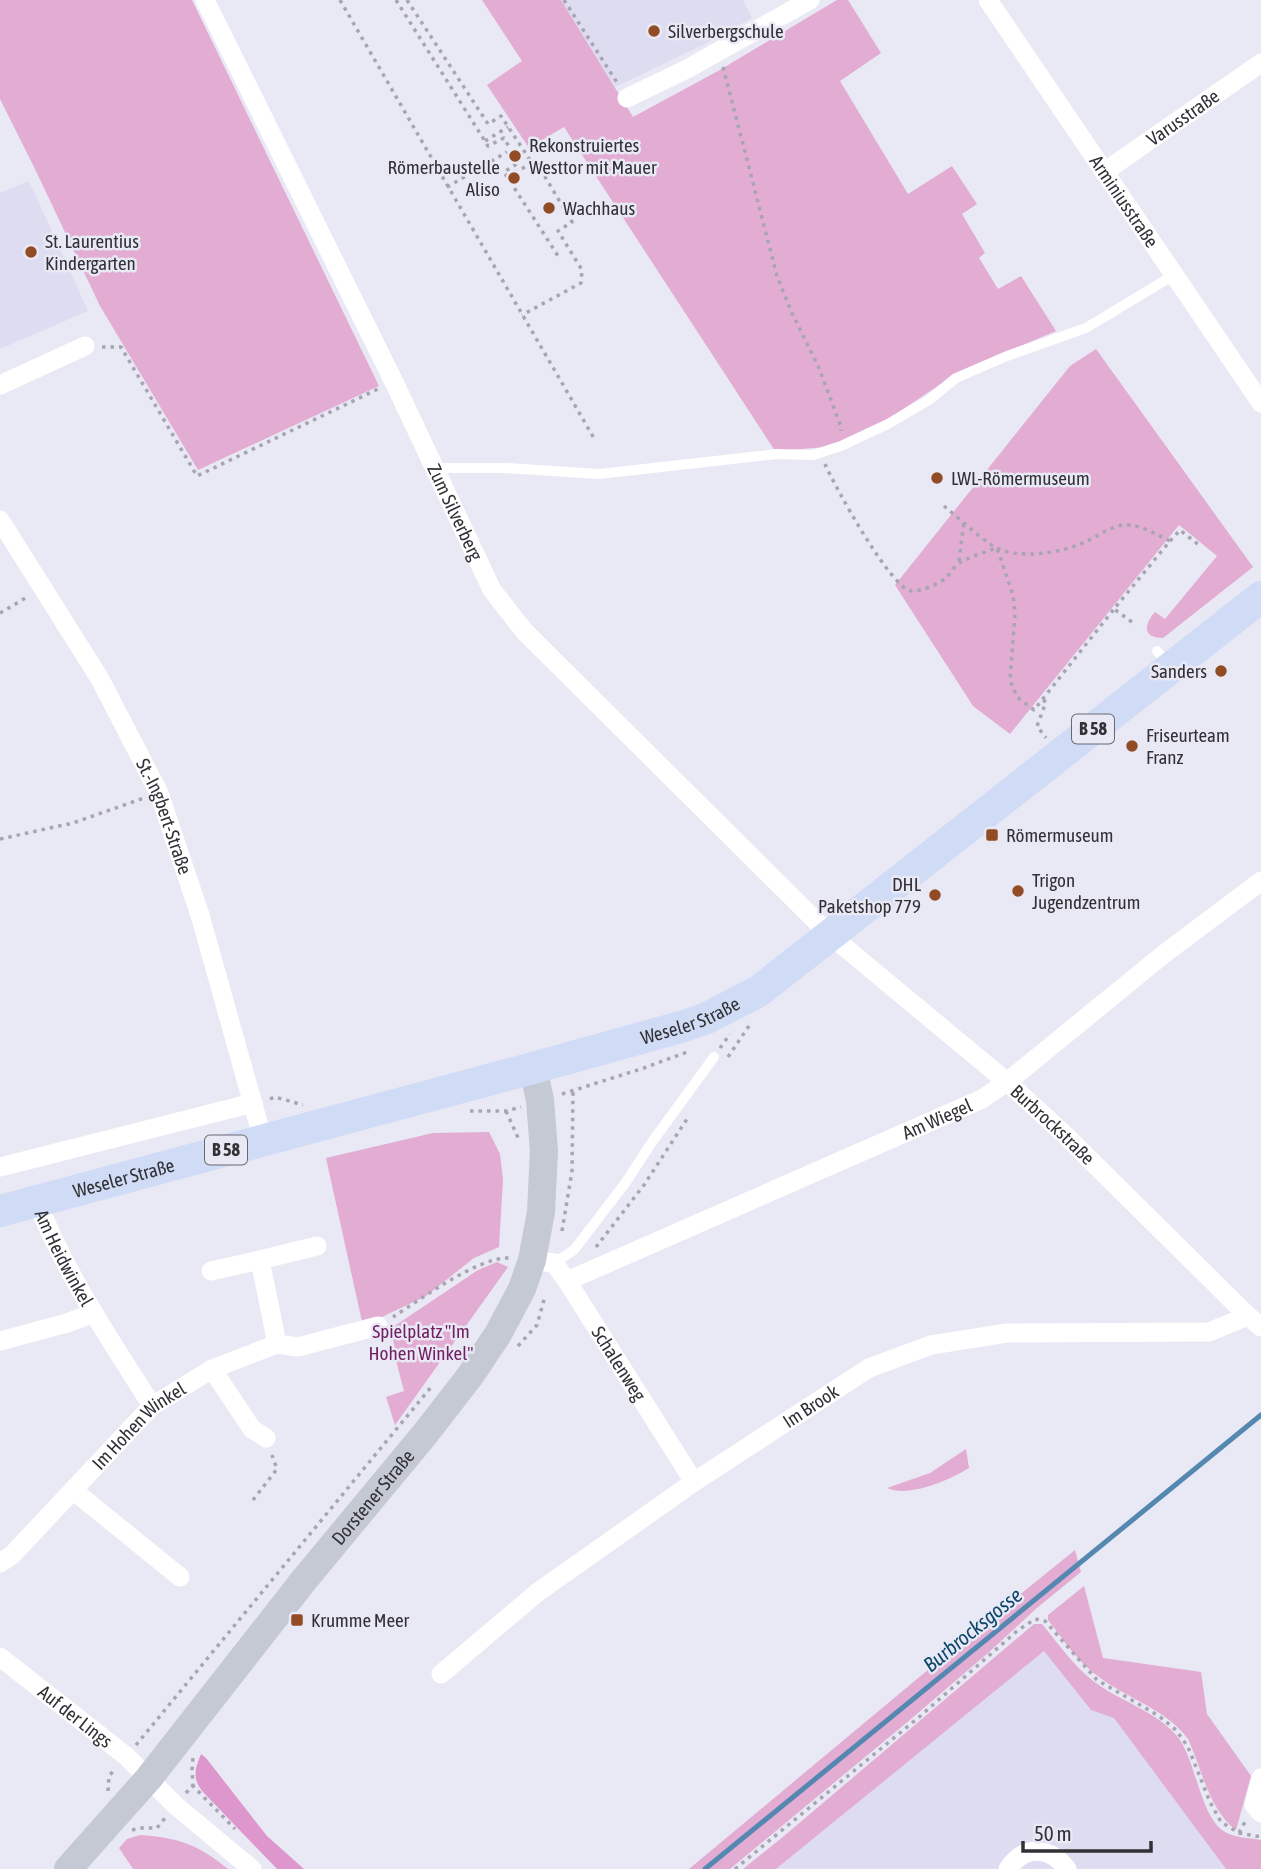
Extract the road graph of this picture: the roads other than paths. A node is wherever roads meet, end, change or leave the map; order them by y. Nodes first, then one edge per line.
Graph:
1 (205, 0) edge
2 (810, 0) edge
3 (988, 0) edge
4 (1261, 63) edge
5 (627, 97) road end
6 (1104, 172) junction
7 (1174, 275) junction
8 (85, 346) road end
9 (0, 385) edge
10 (1261, 403) edge
11 (434, 468) junction
12 (0, 520) edge
13 (1261, 597) edge
14 (1261, 881) edge
15 (830, 935) junction
16 (714, 1056) road end
17 (533, 1069) junction
18 (1007, 1082) junction
19 (253, 1103) junction
20 (263, 1140) junction
21 (0, 1167) edge
22 (37, 1201) junction
23 (0, 1211) edge
24 (317, 1246) dead end
25 (260, 1260) junction
26 (533, 1264) junction
27 (211, 1271) dead end
28 (576, 1277) junction
29 (94, 1313) junction
30 (1254, 1322) edge
31 (378, 1326) road end
32 (0, 1341) edge
33 (277, 1344) junction
34 (212, 1368) junction
35 (152, 1406) junction
36 (267, 1438) road end
37 (694, 1482) junction
38 (74, 1490) junction
39 (0, 1563) edge
40 (180, 1577) dead end
41 (0, 1657) edge
42 (441, 1674) dead end
43 (149, 1778) junction
44 (1261, 1778) edge
45 (1261, 1813) edge
46 (68, 1869) edge
47 (252, 1869) edge
48 (1008, 1869) edge
49 (1066, 1869) edge

1 - 11 street, Zum Silverberg
2 - 5 street
3 - 6 street, Arminiusstraße
4 - 6 street, Varusstraße
6 - 7 street, Arminiusstraße
7 - 10 street, Arminiusstraße
7 - 11 lane
8 - 9 street
11 - 15 street, Zum Silverberg
12 - 19 street, St.-Ingbert-Straße
13 - 15 main road, Weseler Straße / B 58
14 - 18 street, Am Wiegel
15 - 17 main road, Weseler Straße / B 58
15 - 18 street, Burbrockstraße
16 - 26 lane
17 - 20 main road, Weseler Straße / B 58
17 - 26 main road, Dorstener Straße
18 - 28 street, Am Wiegel
18 - 30 street, Burbrockstraße
19 - 20 street, St.-Ingbert-Straße
19 - 21 street
20 - 22 main road, Weseler Straße / B 58
22 - 23 main road, Weseler Straße / B 58
22 - 29 street, Am Heidwinkel
24 - 25 street
25 - 27 street
25 - 33 street
26 - 28 street, Schalenweg
26 - 43 main road, Dorstener Straße
28 - 37 street, Schalenweg
29 - 32 street, Am Heidwinkel
29 - 35 street, Am Heidwinkel
30 - 37 street, Im Brook
31 - 33 street, Im Hohen Winkel
33 - 34 street, Im Hohen Winkel
34 - 35 street, Im Hohen Winkel
34 - 36 street
35 - 38 street, Im Hohen Winkel
37 - 42 street, Im Brook
38 - 39 street, Im Hohen Winkel
38 - 40 street
41 - 43 street, Auf der Lings
43 - 46 main road, Dorstener Straße
43 - 47 street
44 - 45 street
48 - 49 street

